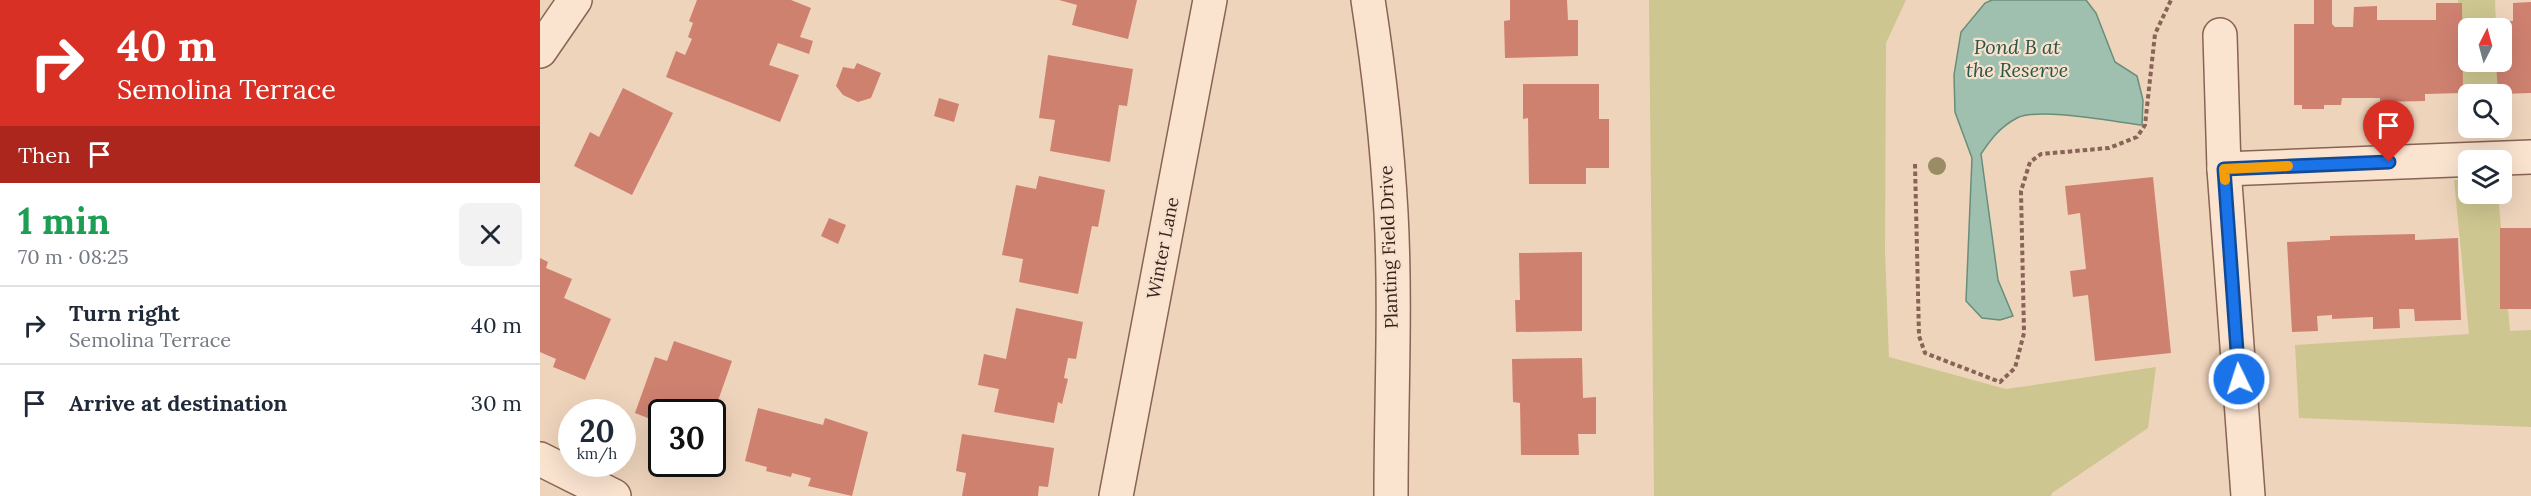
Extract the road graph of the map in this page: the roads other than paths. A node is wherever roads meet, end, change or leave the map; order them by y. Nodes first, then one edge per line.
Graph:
1 (575, 0) edge
2 (1210, 0) edge
3 (1368, 0) edge
4 (2220, 35) dead end
5 (540, 51) edge
6 (2531, 157) edge
7 (2224, 169) junction
8 (540, 459) edge
9 (614, 496) edge
10 (1116, 496) edge
11 (1391, 496) edge
12 (2247, 496) edge

1 - 5 street
2 - 10 street, Winter Lane
3 - 11 street, Planting Field Drive
4 - 7 street
6 - 7 street
7 - 12 street
8 - 9 street

